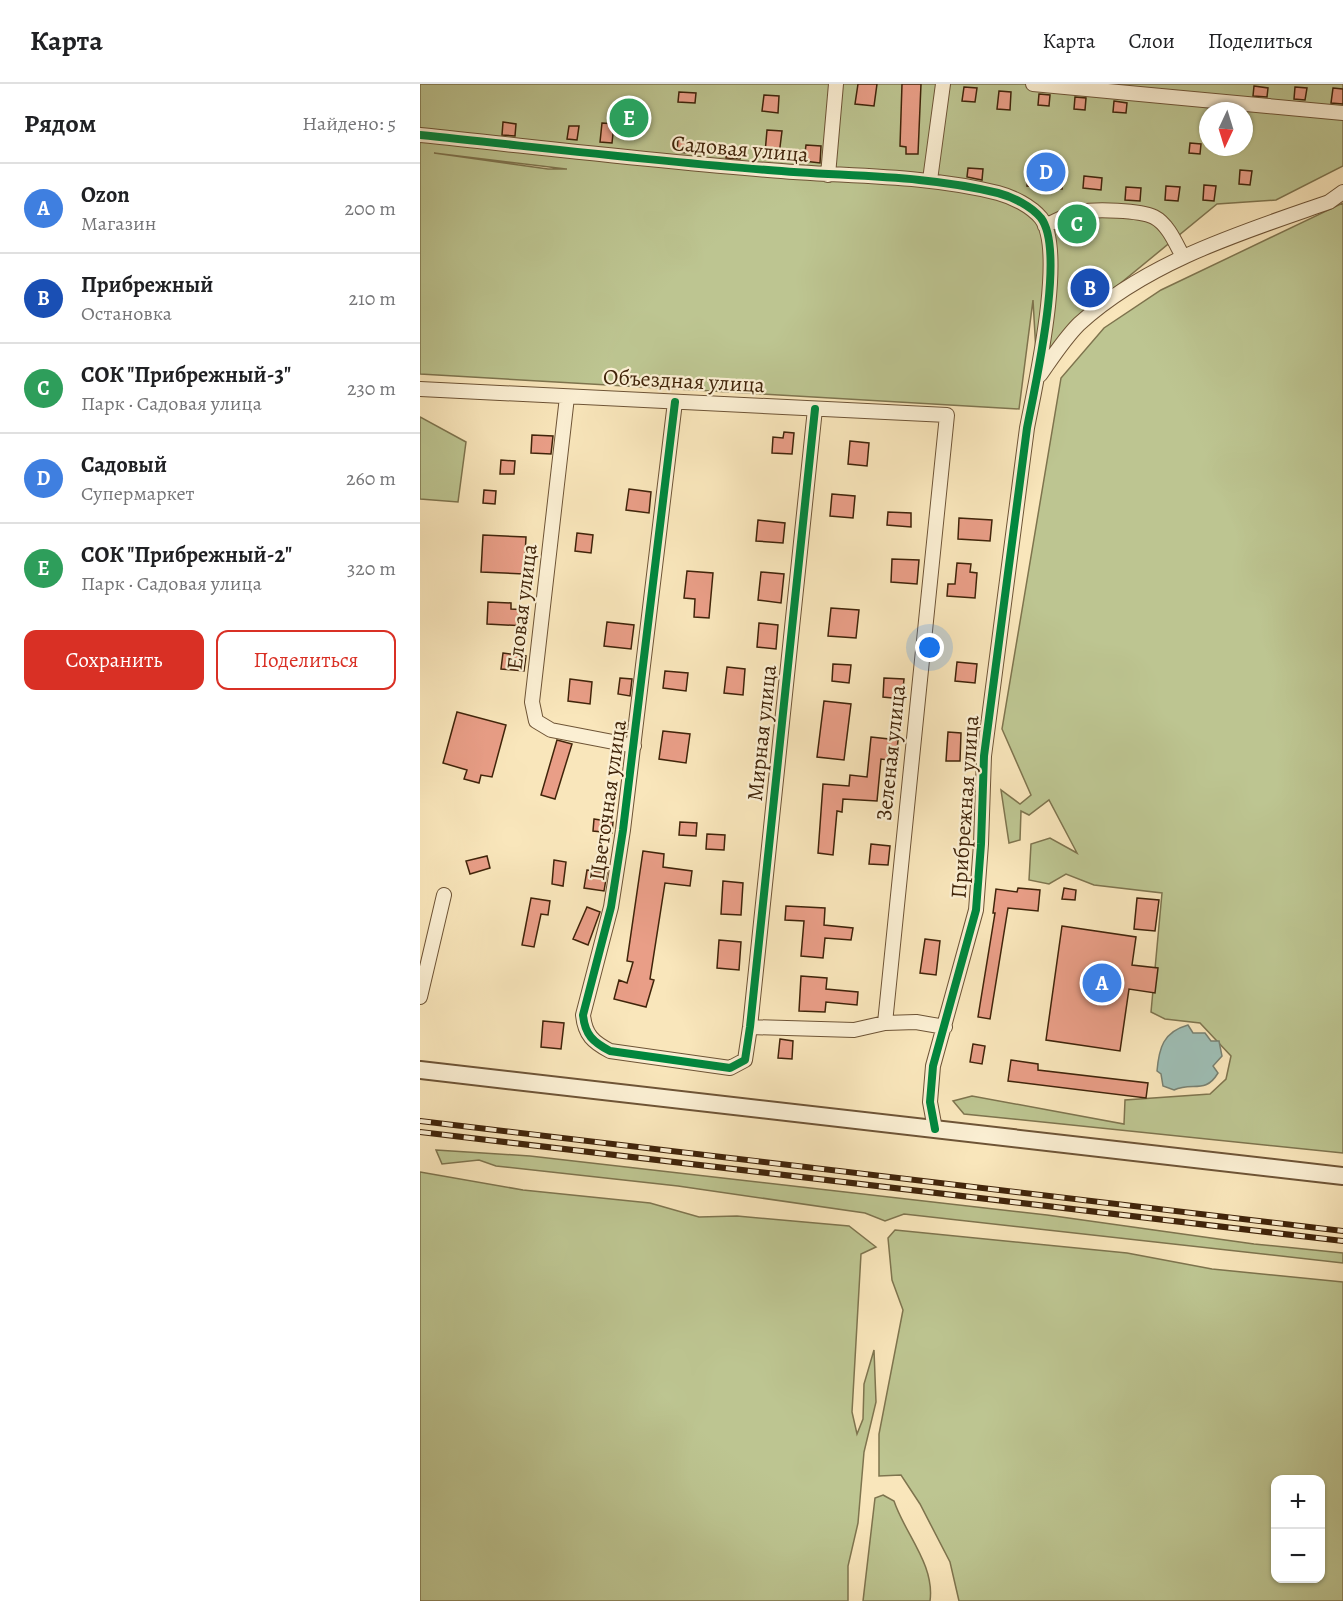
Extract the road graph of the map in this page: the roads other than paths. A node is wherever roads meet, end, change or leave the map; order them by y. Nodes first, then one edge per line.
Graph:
1 (836, 84) edge
2 (943, 84) edge
3 (1033, 84) edge
4 (1343, 113) edge
5 (420, 135) edge
6 (828, 175) junction
7 (930, 180) junction
8 (1343, 192) edge
9 (1045, 226) junction
10 (1183, 257) junction
11 (1039, 377) junction
12 (420, 389) edge
13 (567, 397) junction
14 (675, 402) junction
15 (814, 409) junction
16 (946, 415) joint
17 (634, 746) junction
18 (444, 895) dead end
19 (420, 989) edge
20 (885, 1023) junction
21 (945, 1027) junction
22 (750, 1028) junction
23 (745, 1060) joint
24 (420, 1070) edge
25 (936, 1129) junction
26 (1343, 1176) edge

1 - 6 street
2 - 7 street
3 - 4 street
5 - 6 street, Садовая улица
6 - 7 street, Садовая улица
7 - 9 street, Садовая улица
8 - 10 street
9 - 10 street
9 - 11 street
10 - 11 street
11 - 21 street, Прибрежная улица
12 - 13 street, Объездная улица
13 - 14 street, Объездная улица
13 - 17 street, Еловая улица
14 - 15 street, Объездная улица
14 - 17 street, Цветочная улица
15 - 16 street, Объездная улица
15 - 22 street, Мирная улица
16 - 20 street, Зеленая улица
17 - 23 street, Цветочная улица
18 - 19 street
20 - 21 street
20 - 22 street
21 - 25 street, Прибрежная улица
22 - 23 street, Мирная улица
24 - 25 street
25 - 26 street

